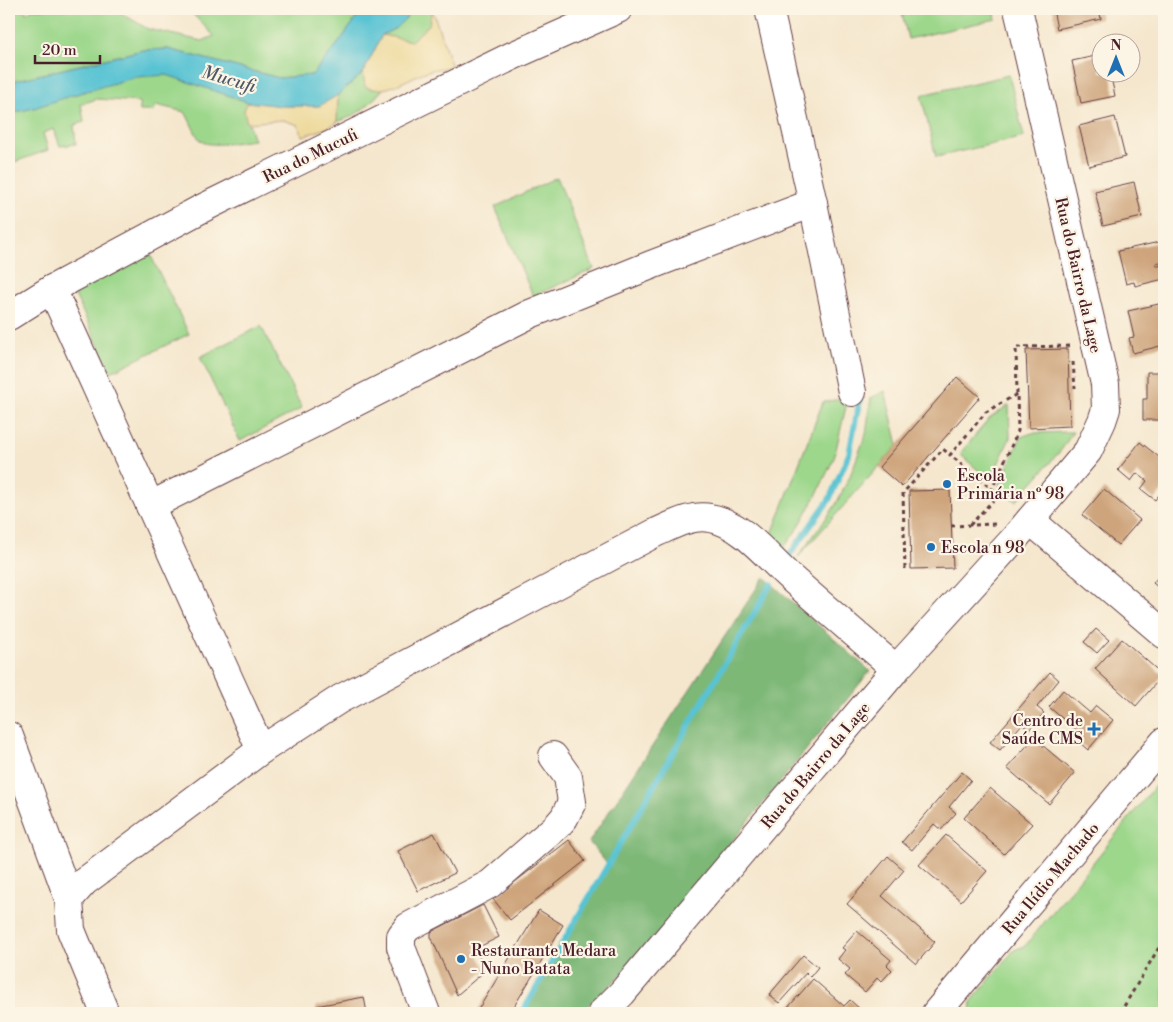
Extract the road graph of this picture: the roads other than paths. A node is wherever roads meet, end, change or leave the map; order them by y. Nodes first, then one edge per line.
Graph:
1 (618, 9) edge
2 (769, 9) edge
3 (1018, 9) edge
4 (813, 203) junction
5 (52, 289) junction
6 (9, 316) edge
7 (852, 392) dead end
8 (150, 506) junction
9 (1030, 520) junction
10 (1164, 634) edge
11 (896, 670) junction
12 (9, 736) edge
13 (1164, 742) edge
14 (261, 750) junction
15 (553, 756) dead end
16 (69, 899) junction
17 (106, 1013) edge
18 (426, 1013) edge
19 (602, 1013) edge
20 (936, 1013) edge

1 - 5 street, Rua do Mucufi
2 - 4 street
3 - 9 street, Rua do Bairro da Lage
4 - 7 street
4 - 8 street
5 - 6 street, Rua do Mucufi
5 - 8 street
8 - 14 street
9 - 10 street
9 - 11 street, Rua do Bairro da Lage
11 - 14 street
11 - 19 street, Rua do Bairro da Lage
12 - 16 street
13 - 20 street, Rua Ilídio Machado
14 - 16 street
15 - 18 street
16 - 17 street

